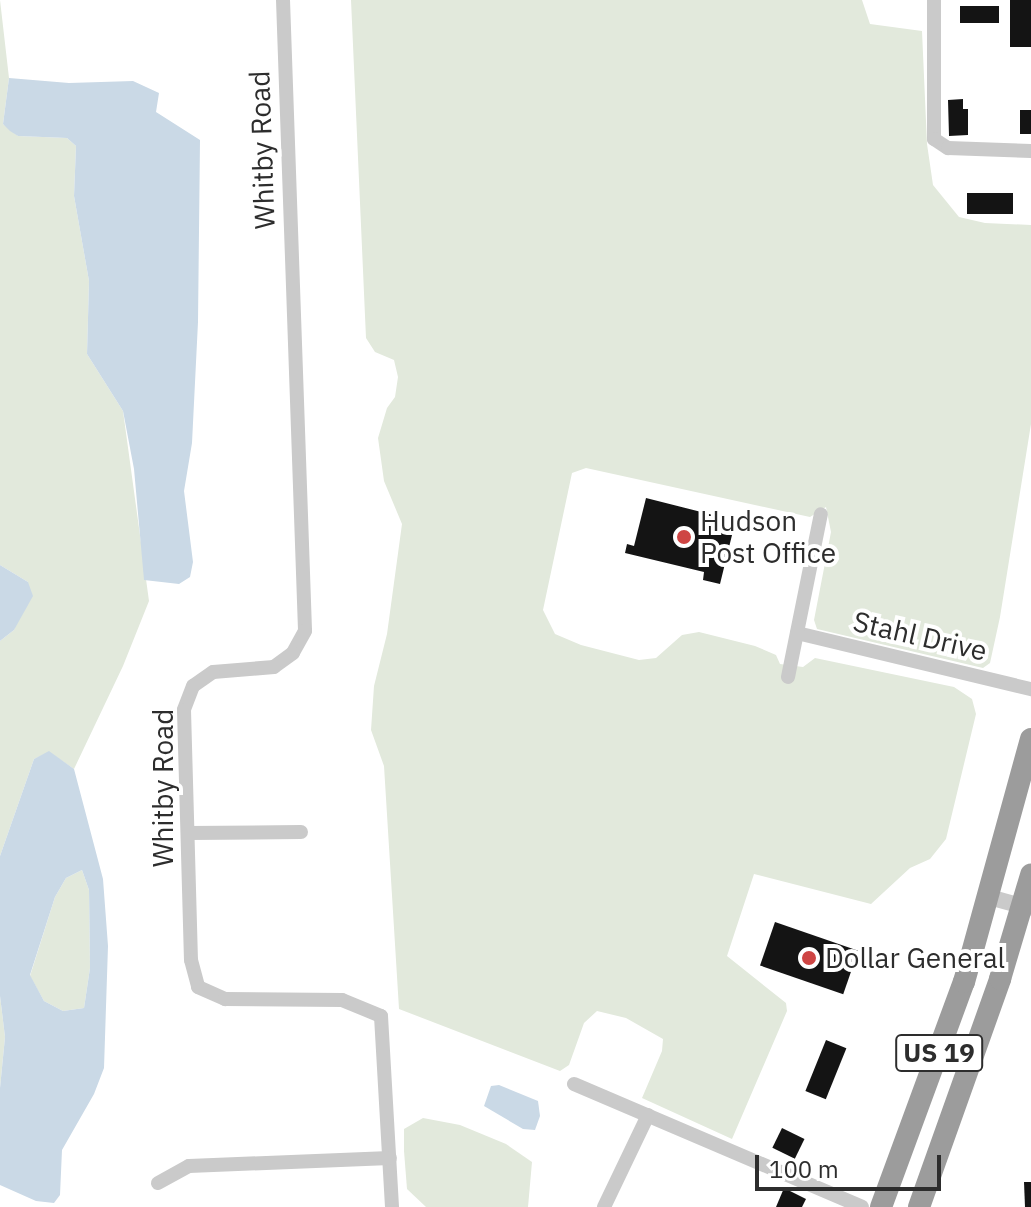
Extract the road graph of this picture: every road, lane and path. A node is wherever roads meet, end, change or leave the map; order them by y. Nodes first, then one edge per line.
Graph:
1 (283, 0) edge
2 (934, 0) edge
3 (1031, 151) edge
4 (821, 514) dead end
5 (797, 633) junction
6 (788, 677) dead end
7 (1031, 689) edge
8 (1031, 739) edge
9 (301, 832) dead end
10 (189, 833) junction
11 (1031, 875) edge
12 (989, 897) junction
13 (1026, 907) edge
14 (574, 1084) dead end
15 (648, 1115) junction
16 (390, 1158) junction
17 (158, 1183) dead end
18 (392, 1207) edge
19 (604, 1207) edge
20 (862, 1207) edge
21 (881, 1207) edge
22 (919, 1207) edge

1 - 10 street, Whitby Road
2 - 3 street
4 - 5 street
5 - 6 street
5 - 7 street, Stahl Drive
8 - 12 highway, US 19
9 - 10 street
10 - 16 street, Whitby Road
11 - 13 highway, US 19
12 - 13 street
12 - 21 highway, US 19
13 - 22 highway, US 19
14 - 15 street
15 - 19 street
15 - 20 street
16 - 17 street
16 - 18 street, Whitby Road

